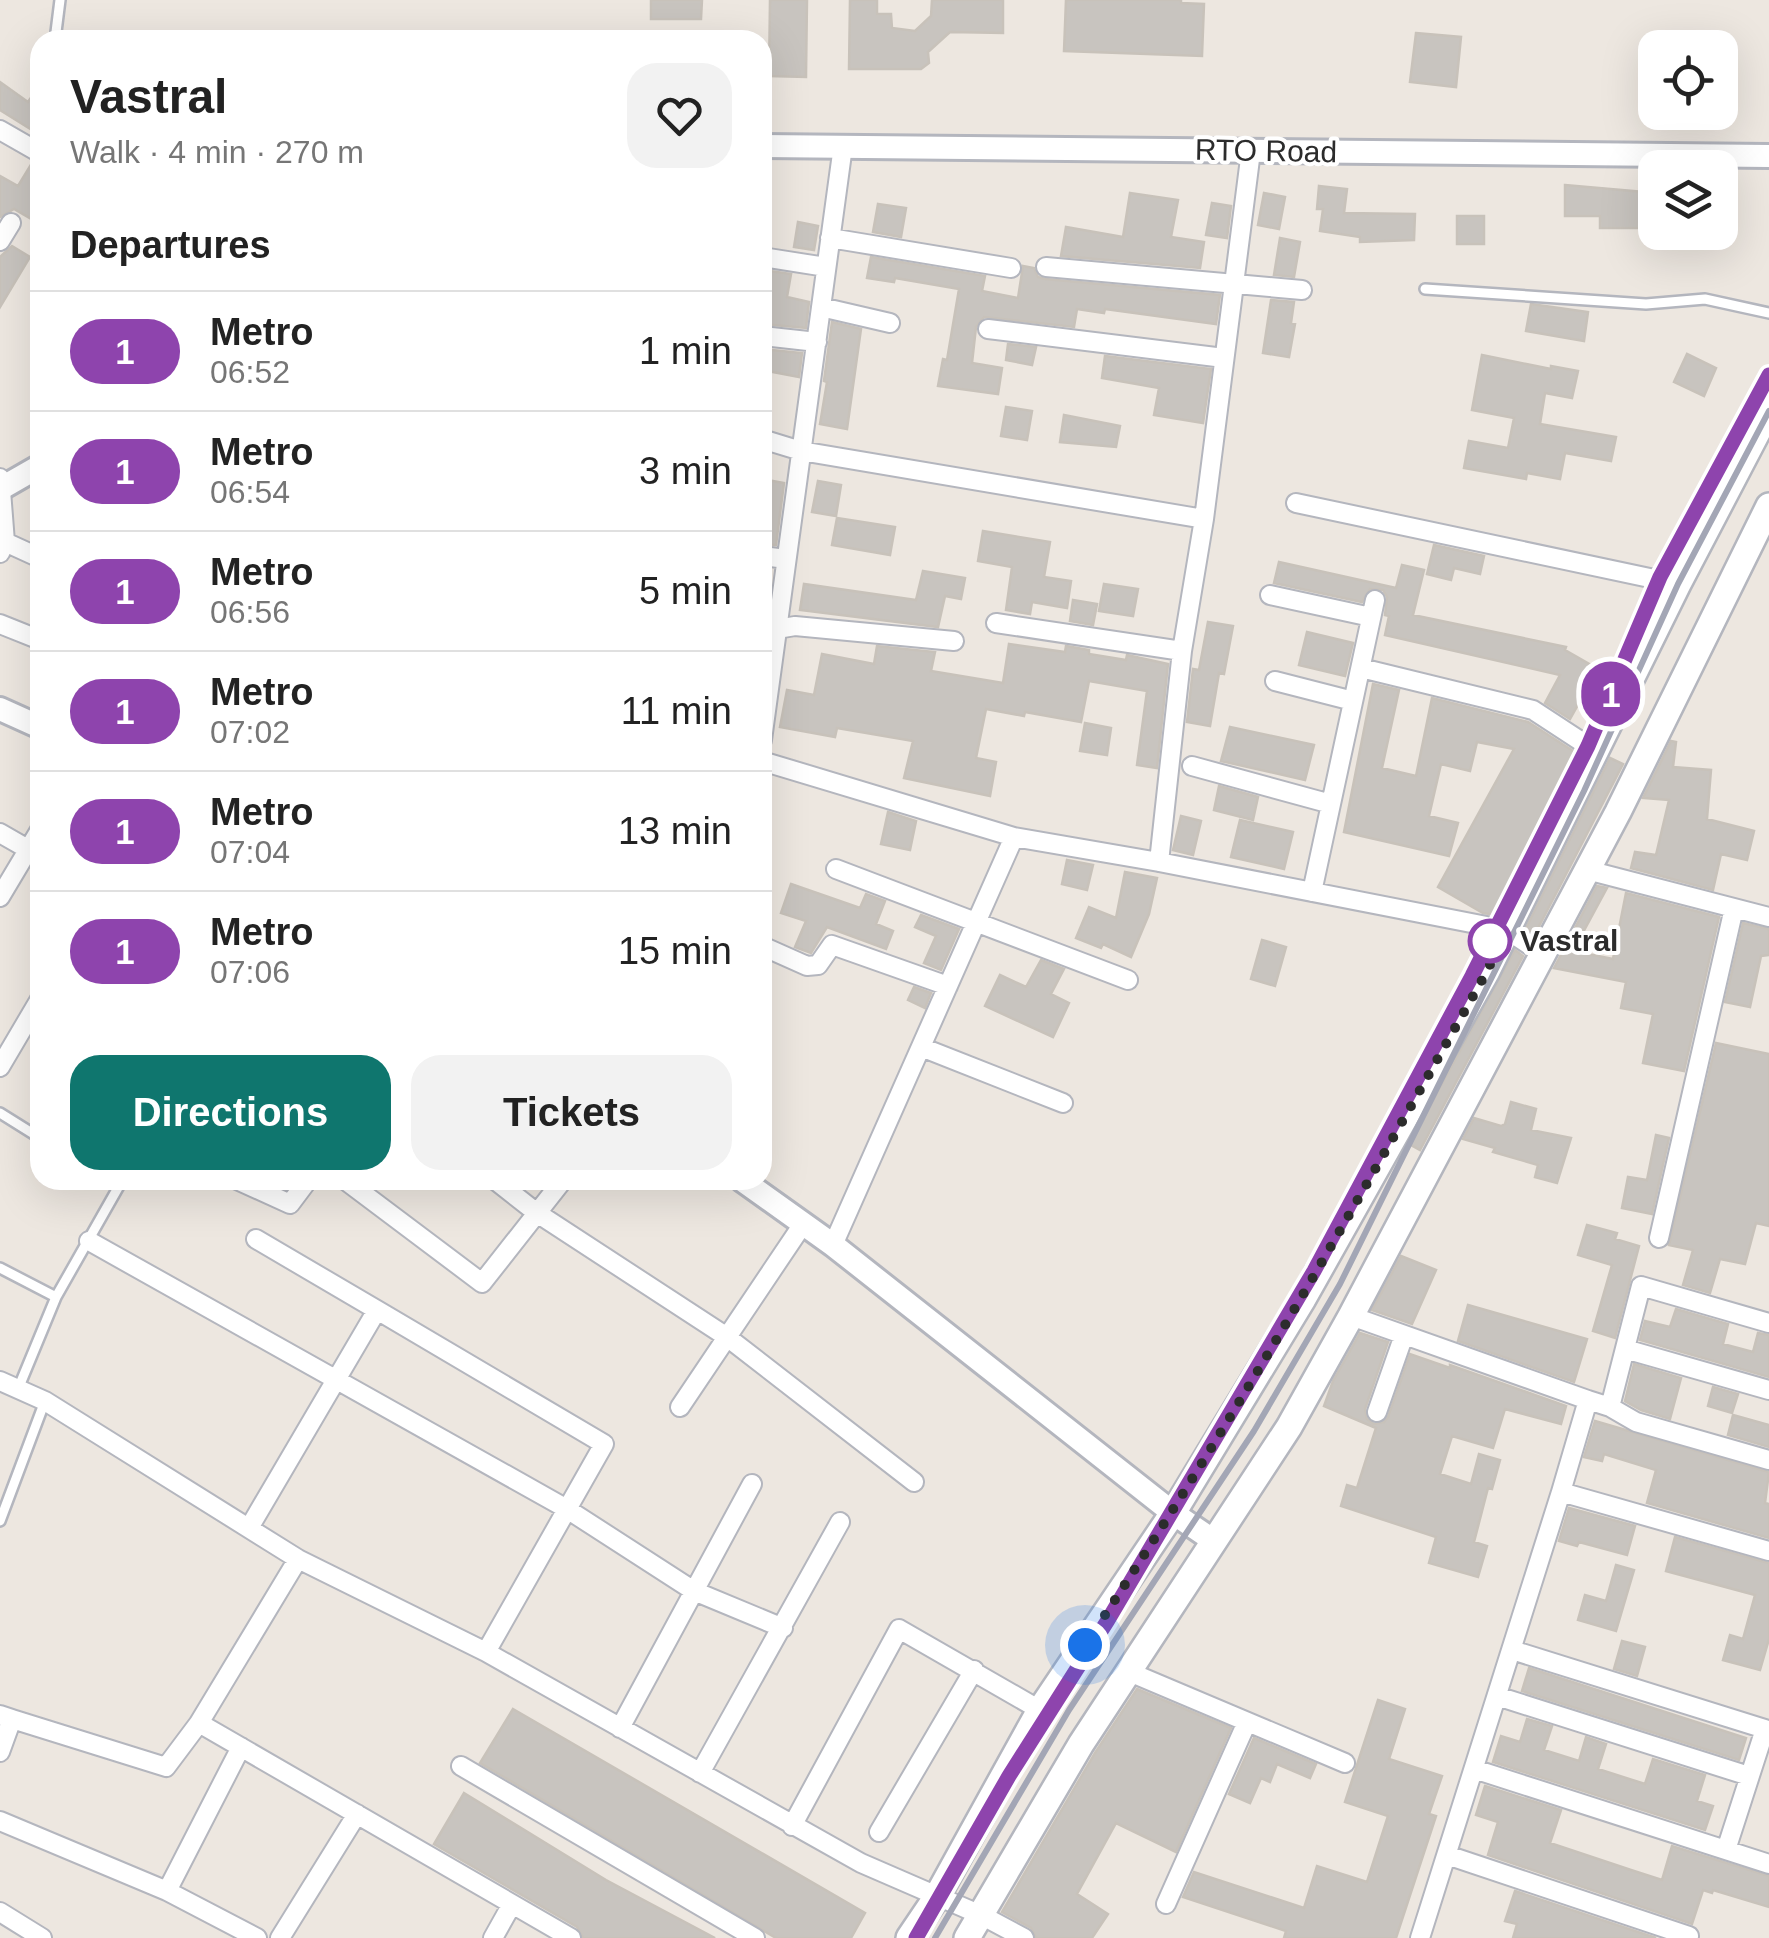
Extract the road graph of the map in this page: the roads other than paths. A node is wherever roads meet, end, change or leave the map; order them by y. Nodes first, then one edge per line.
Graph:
1 (60, 0) edge
2 (57, 30) edge
3 (0, 130) edge
4 (772, 146) edge
5 (843, 146) junction
6 (30, 147) edge
7 (1251, 151) junction
8 (1769, 156) edge
9 (11, 222) dead end
10 (830, 238) junction
11 (0, 241) edge
12 (772, 258) edge
13 (826, 266) junction
14 (1012, 268) dead end
15 (1046, 268) dead end
16 (1234, 284) junction
17 (1425, 289) dead end
18 (1302, 290) dead end
19 (821, 307) junction
20 (1769, 312) edge
21 (890, 323) dead end
22 (988, 329) dead end
23 (772, 337) edge
24 (816, 342) junction
25 (1224, 358) junction
26 (1769, 410) edge
27 (772, 441) edge
28 (801, 451) junction
29 (30, 471) edge
30 (1, 485) edge
31 (1296, 503) dead end
32 (1769, 506) edge
33 (1204, 519) junction
34 (3, 547) edge
35 (30, 555) edge
36 (772, 558) edge
37 (786, 560) junction
38 (1678, 584) junction
39 (1270, 595) dead end
40 (772, 620) edge
41 (996, 623) dead end
42 (0, 624) edge
43 (772, 628) edge
44 (30, 636) edge
45 (954, 641) dead end
46 (1182, 651) junction
47 (1361, 668) junction
48 (1276, 681) dead end
49 (1353, 701) junction
50 (0, 709) edge
51 (30, 722) edge
52 (1588, 746) dead end
53 (772, 764) edge
54 (1192, 766) dead end
55 (1331, 804) junction
56 (0, 833) edge
57 (1014, 837) junction
58 (30, 851) edge
59 (30, 858) edge
60 (1160, 862) junction
61 (836, 868) dead end
62 (1588, 870) junction
63 (1312, 892) junction
64 (0, 897) edge
65 (1734, 908) junction
66 (1769, 917) edge
67 (977, 920) junction
68 (1507, 930) junction
69 (772, 950) edge
70 (1543, 954) junction
71 (1128, 980) dead end
72 (948, 986) junction
73 (30, 1016) edge
74 (920, 1047) junction
75 (0, 1067) edge
76 (1063, 1103) dead end
77 (0, 1114) edge
78 (30, 1132) edge
79 (117, 1190) edge
80 (259, 1190) edge
81 (300, 1190) edge
82 (358, 1190) edge
83 (508, 1190) edge
84 (555, 1190) edge
85 (756, 1190) edge
86 (537, 1213) junction
87 (803, 1224) junction
88 (1658, 1238) dead end
89 (256, 1239) dead end
90 (89, 1241) junction
91 (833, 1245) junction
92 (0, 1268) edge
93 (56, 1298) junction
94 (378, 1310) junction
95 (1351, 1316) junction
96 (1769, 1323) edge
97 (1404, 1335) junction
98 (726, 1337) junction
99 (1625, 1349) junction
100 (336, 1380) junction
101 (9, 1385) edge
102 (1769, 1390) edge
103 (1588, 1400) junction
104 (45, 1401) junction
105 (680, 1407) dead end
106 (1610, 1407) junction
107 (1377, 1412) dead end
108 (1769, 1460) edge
109 (914, 1482) dead end
110 (752, 1484) dead end
111 (1562, 1492) junction
112 (567, 1508) junction
113 (1173, 1513) junction
114 (0, 1521) edge
115 (840, 1522) dead end
116 (249, 1528) junction
117 (1214, 1541) junction
118 (1769, 1551) edge
119 (298, 1560) junction
120 (694, 1591) junction
121 (782, 1628) junction
122 (1512, 1650) junction
123 (486, 1652) junction
124 (974, 1670) junction
125 (1126, 1671) junction
126 (1497, 1696) junction
127 (1040, 1710) junction
128 (6, 1717) edge
129 (1247, 1722) junction
130 (199, 1723) junction
131 (620, 1728) junction
132 (241, 1747) junction
133 (0, 1752) edge
134 (1345, 1763) dead end
135 (461, 1766) dead end
136 (1474, 1769) junction
137 (700, 1773) junction
138 (1749, 1776) junction
139 (357, 1814) junction
140 (0, 1821) edge
141 (792, 1826) junction
142 (879, 1832) dead end
143 (1726, 1850) junction
144 (1446, 1856) junction
145 (1769, 1864) edge
146 (167, 1891) junction
147 (936, 1898) junction
148 (512, 1904) junction
149 (1166, 1904) dead end
150 (0, 1912) edge
151 (981, 1915) junction
152 (1689, 1936) edge
153 (42, 1938) edge
154 (258, 1938) edge
155 (280, 1938) edge
156 (492, 1938) edge
157 (571, 1938) edge
158 (756, 1938) edge
159 (909, 1938) edge
160 (967, 1938) edge
161 (1024, 1938) edge
162 (1420, 1938) edge

1 - 2 lane
3 - 6 street
4 - 5 street, RTO Road
5 - 7 street, RTO Road
5 - 10 street
7 - 8 street, RTO Road
7 - 16 street
9 - 11 street
10 - 13 street
10 - 14 street
12 - 13 street
13 - 19 street
15 - 16 street
16 - 18 street
16 - 25 street
17 - 20 lane
19 - 21 street
19 - 24 street
22 - 25 street
23 - 24 street
24 - 28 street
25 - 33 street
26 - 38 main road
27 - 28 street
28 - 33 street
28 - 37 street
29 - 30 street
30 - 34 street
31 - 38 street
32 - 62 main road
33 - 46 street
34 - 35 street
36 - 37 street
37 - 40 street
38 - 68 main road
39 - 47 street
41 - 46 street
42 - 44 street
43 - 45 street
46 - 60 street
47 - 49 street
47 - 52 street
48 - 49 street
49 - 55 street
50 - 51 street
53 - 57 street
54 - 55 street
55 - 63 street
56 - 58 street
57 - 60 street
57 - 67 street
59 - 64 street
60 - 63 street
61 - 67 street
62 - 65 street
62 - 70 main road
63 - 68 street
65 - 66 street
65 - 88 street
67 - 71 street
67 - 72 street
68 - 70 street
68 - 113 main road
69 - 72 street
70 - 95 main road
72 - 74 street
73 - 75 street
74 - 76 street
74 - 91 street
77 - 78 lane
79 - 90 lane
80 - 81 street
82 - 86 street
83 - 86 street
84 - 86 street
85 - 87 street
86 - 98 street
87 - 91 street
87 - 98 street
89 - 94 street
90 - 93 lane
90 - 100 street
91 - 113 street
92 - 93 lane
93 - 101 lane
94 - 100 street
94 - 112 street
95 - 97 street
95 - 117 main road
96 - 99 street
97 - 103 street
97 - 107 street
98 - 105 street
98 - 109 street
99 - 102 street
99 - 106 street
100 - 112 street
100 - 116 street
101 - 104 street
103 - 106 street
103 - 111 street
104 - 114 lane
104 - 116 street
106 - 108 street
110 - 120 street
111 - 118 street
111 - 122 street
112 - 120 street
112 - 123 street
113 - 117 street
113 - 127 main road
115 - 121 street
116 - 119 street
117 - 125 main road
119 - 123 street
119 - 130 street
120 - 121 street
120 - 131 street
121 - 137 street
122 - 126 street
122 - 138 street
123 - 131 street
124 - 127 street
124 - 141 street
124 - 142 street
125 - 129 street
125 - 151 main road
126 - 136 street
126 - 138 street
127 - 147 main road
128 - 130 street
128 - 133 street
129 - 134 street
129 - 149 street
130 - 132 street
131 - 137 street
132 - 139 street
132 - 146 street
135 - 158 street
136 - 143 street
136 - 144 street
137 - 141 street
138 - 143 street
139 - 148 street
139 - 155 street
140 - 146 street
141 - 147 street
143 - 145 street
144 - 152 street
144 - 162 street
146 - 154 street
147 - 151 street
147 - 159 main road
148 - 156 street
148 - 157 street
150 - 153 street
151 - 160 main road
151 - 161 street

